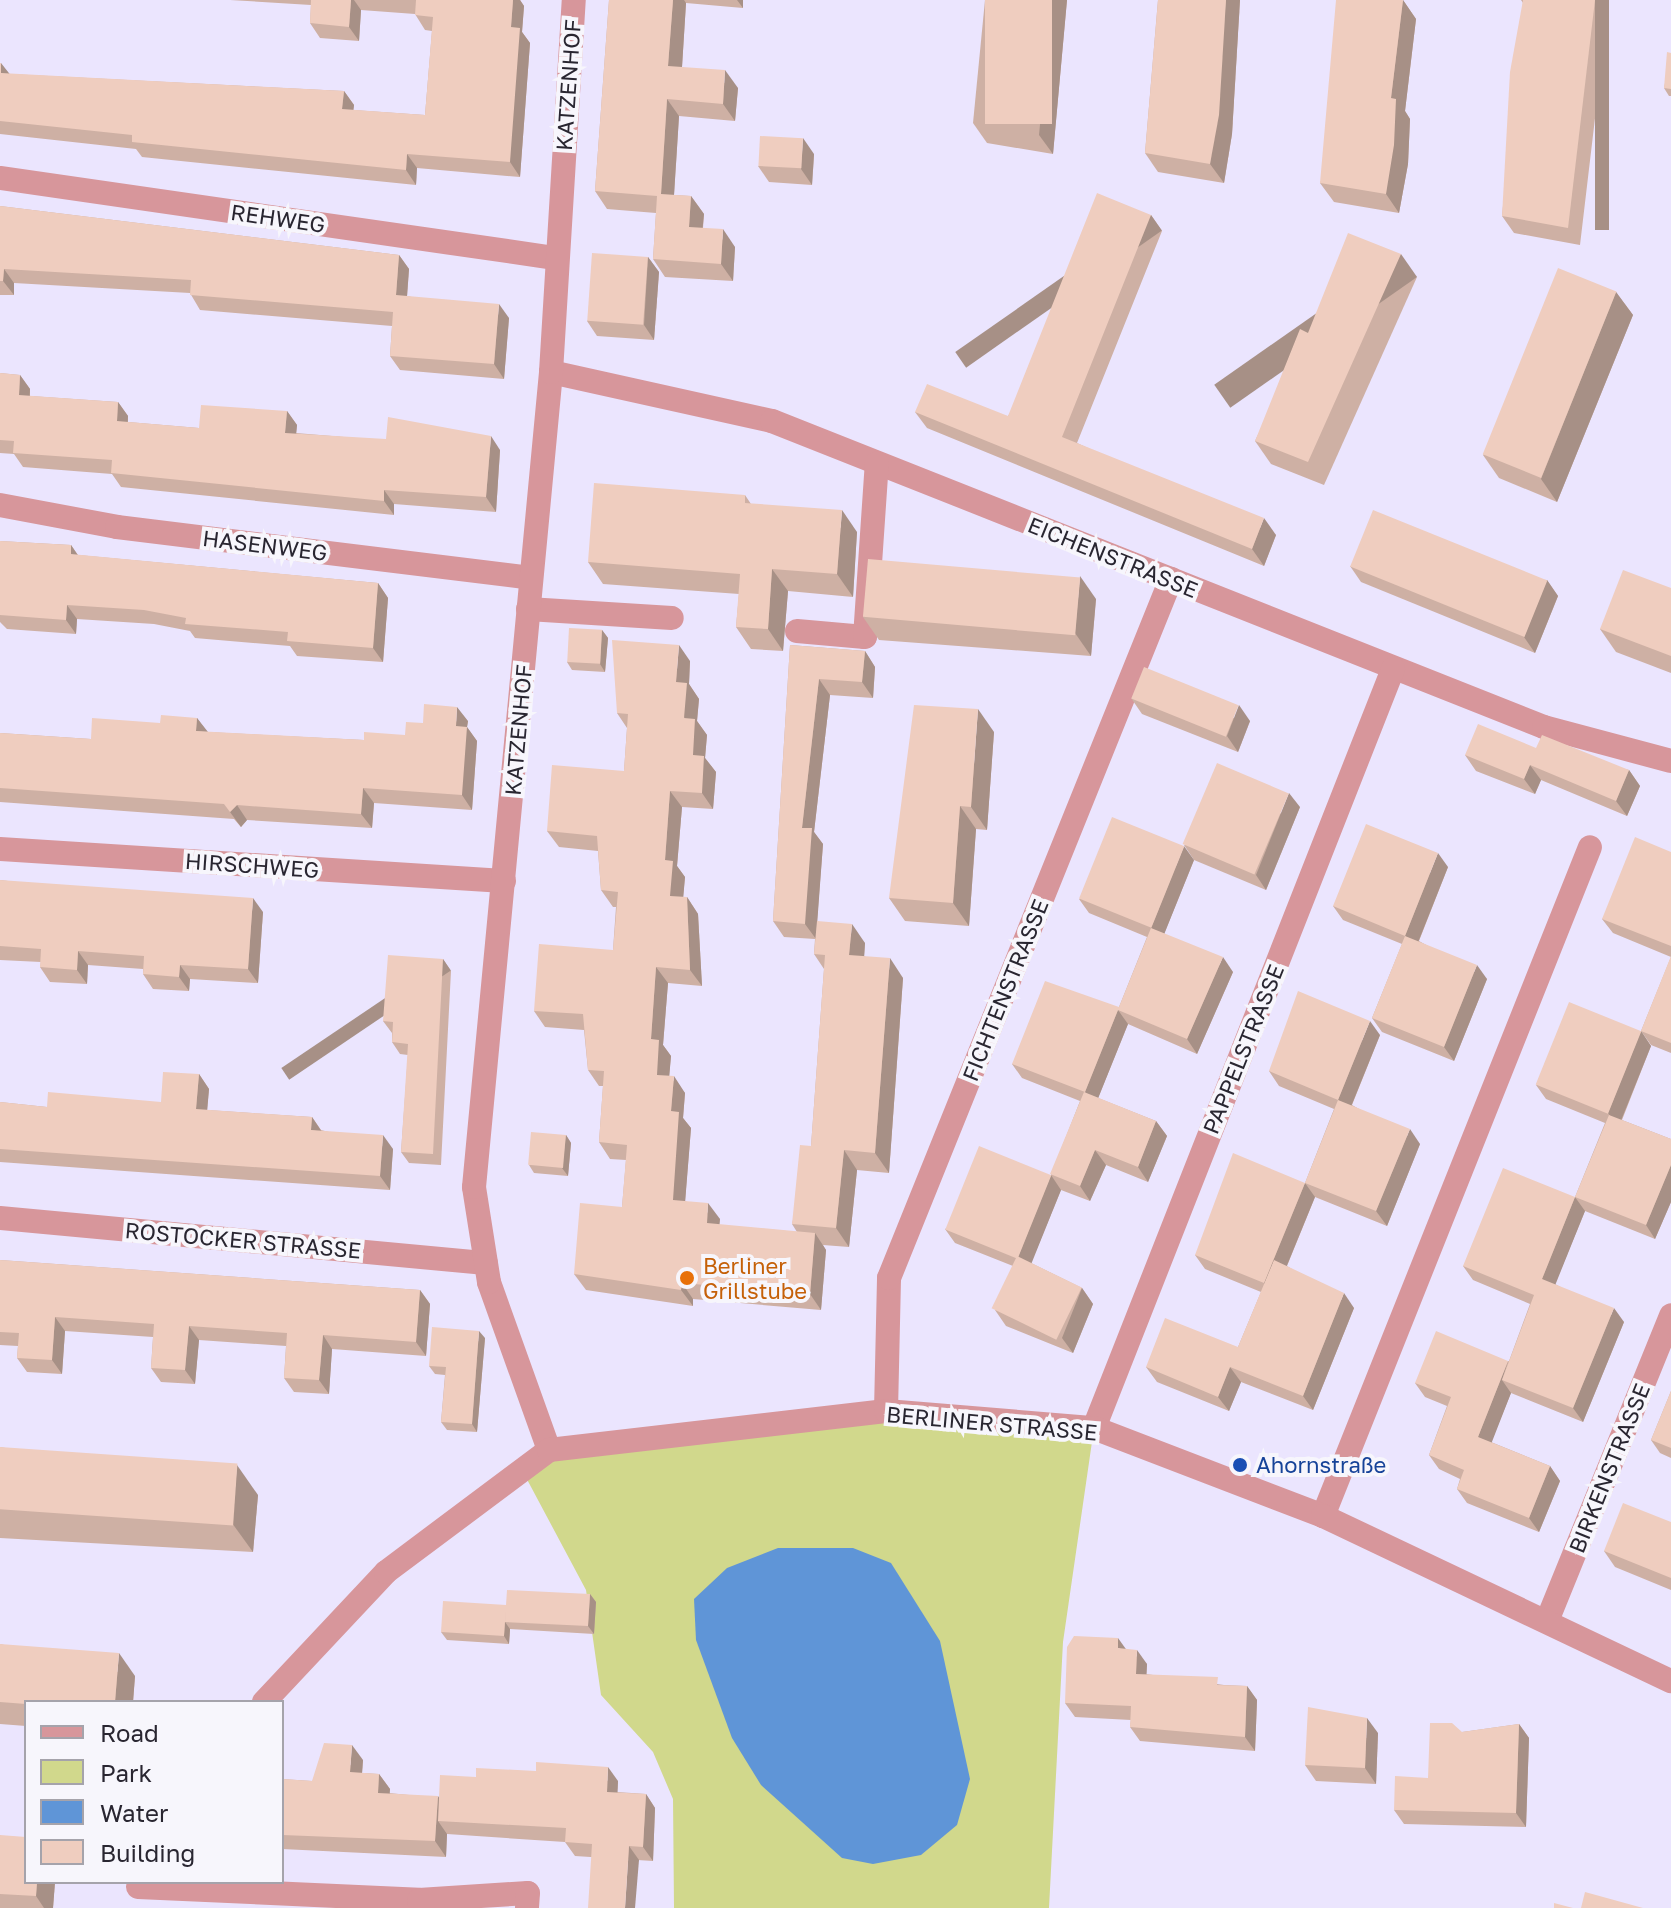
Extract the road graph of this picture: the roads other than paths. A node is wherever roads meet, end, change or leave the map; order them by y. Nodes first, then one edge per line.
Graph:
1 (574, 0) edge
2 (0, 178) edge
3 (555, 258) junction
4 (551, 372) junction
5 (877, 463) junction
6 (0, 505) edge
7 (531, 578) junction
8 (1171, 579) junction
9 (528, 609) junction
10 (672, 618) dead end
11 (797, 631) dead end
12 (1393, 669) junction
13 (1671, 761) edge
14 (1590, 847) dead end
15 (0, 849) edge
16 (504, 881) junction
17 (0, 1218) edge
18 (486, 1263) junction
19 (1671, 1315) edge
20 (886, 1411) junction
21 (1094, 1428) junction
22 (549, 1450) junction
23 (1323, 1516) junction
24 (1547, 1621) junction
25 (1671, 1681) edge
26 (266, 1700) edge
27 (135, 1892) edge
28 (527, 1908) edge

1 - 3 street, KATZENHOF
2 - 3 street, REHWEG
3 - 4 street, KATZENHOF
4 - 5 street, EICHENSTRASSE
4 - 7 street, KATZENHOF
5 - 8 street, EICHENSTRASSE
5 - 11 street
6 - 7 street, HASENWEG
7 - 9 street, KATZENHOF
8 - 12 street, EICHENSTRASSE
8 - 20 street, FICHTENSTRASSE
9 - 10 street
9 - 16 street, KATZENHOF
12 - 13 street, EICHENSTRASSE
12 - 21 street, PAPPELSTRASSE
14 - 23 street
15 - 16 street, HIRSCHWEG
16 - 18 street, KATZENHOF
17 - 18 street, ROSTOCKER STRASSE
18 - 22 street, KATZENHOF
19 - 24 street, BIRKENSTRASSE
20 - 21 street, BERLINER STRASSE
20 - 22 street, BERLINER STRASSE
21 - 23 street, BERLINER STRASSE
22 - 26 street
23 - 24 street, BERLINER STRASSE
24 - 25 street, BERLINER STRASSE
27 - 28 street

